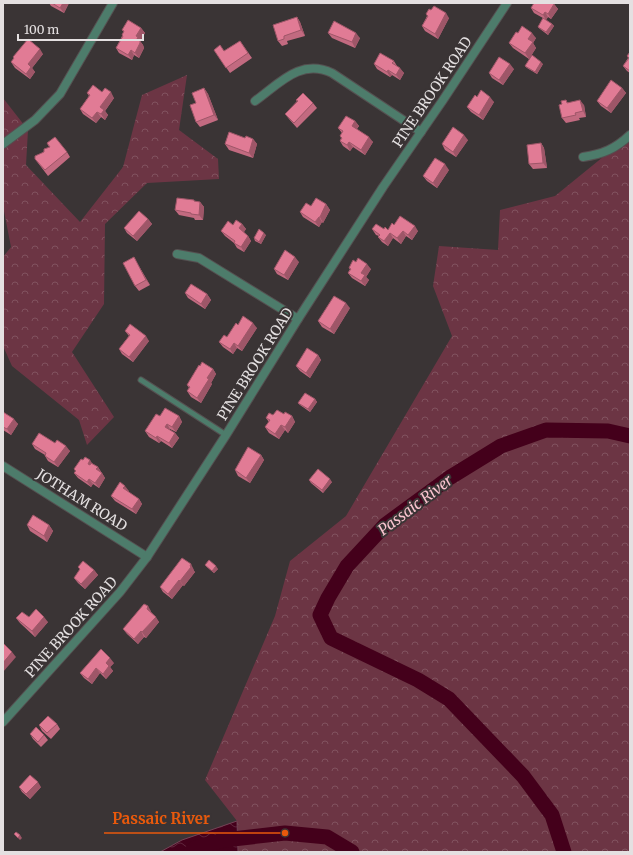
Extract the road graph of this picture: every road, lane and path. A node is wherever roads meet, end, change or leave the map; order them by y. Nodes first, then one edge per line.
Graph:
1 (113, 3) edge
2 (508, 3) edge
3 (255, 102) dead end
4 (421, 132) junction
5 (630, 135) edge
6 (3, 144) edge
7 (583, 157) dead end
8 (177, 254) dead end
9 (298, 319) junction
10 (141, 380) dead end
11 (226, 435) junction
12 (3, 466) edge
13 (147, 557) junction
14 (3, 722) edge

1 - 6 street
2 - 4 street, PINE BROOK ROAD
3 - 4 street
4 - 9 street, PINE BROOK ROAD
5 - 7 street
8 - 9 street
9 - 11 street, PINE BROOK ROAD
10 - 11 lane
11 - 13 street, PINE BROOK ROAD
12 - 13 street, JOTHAM ROAD
13 - 14 street, PINE BROOK ROAD

